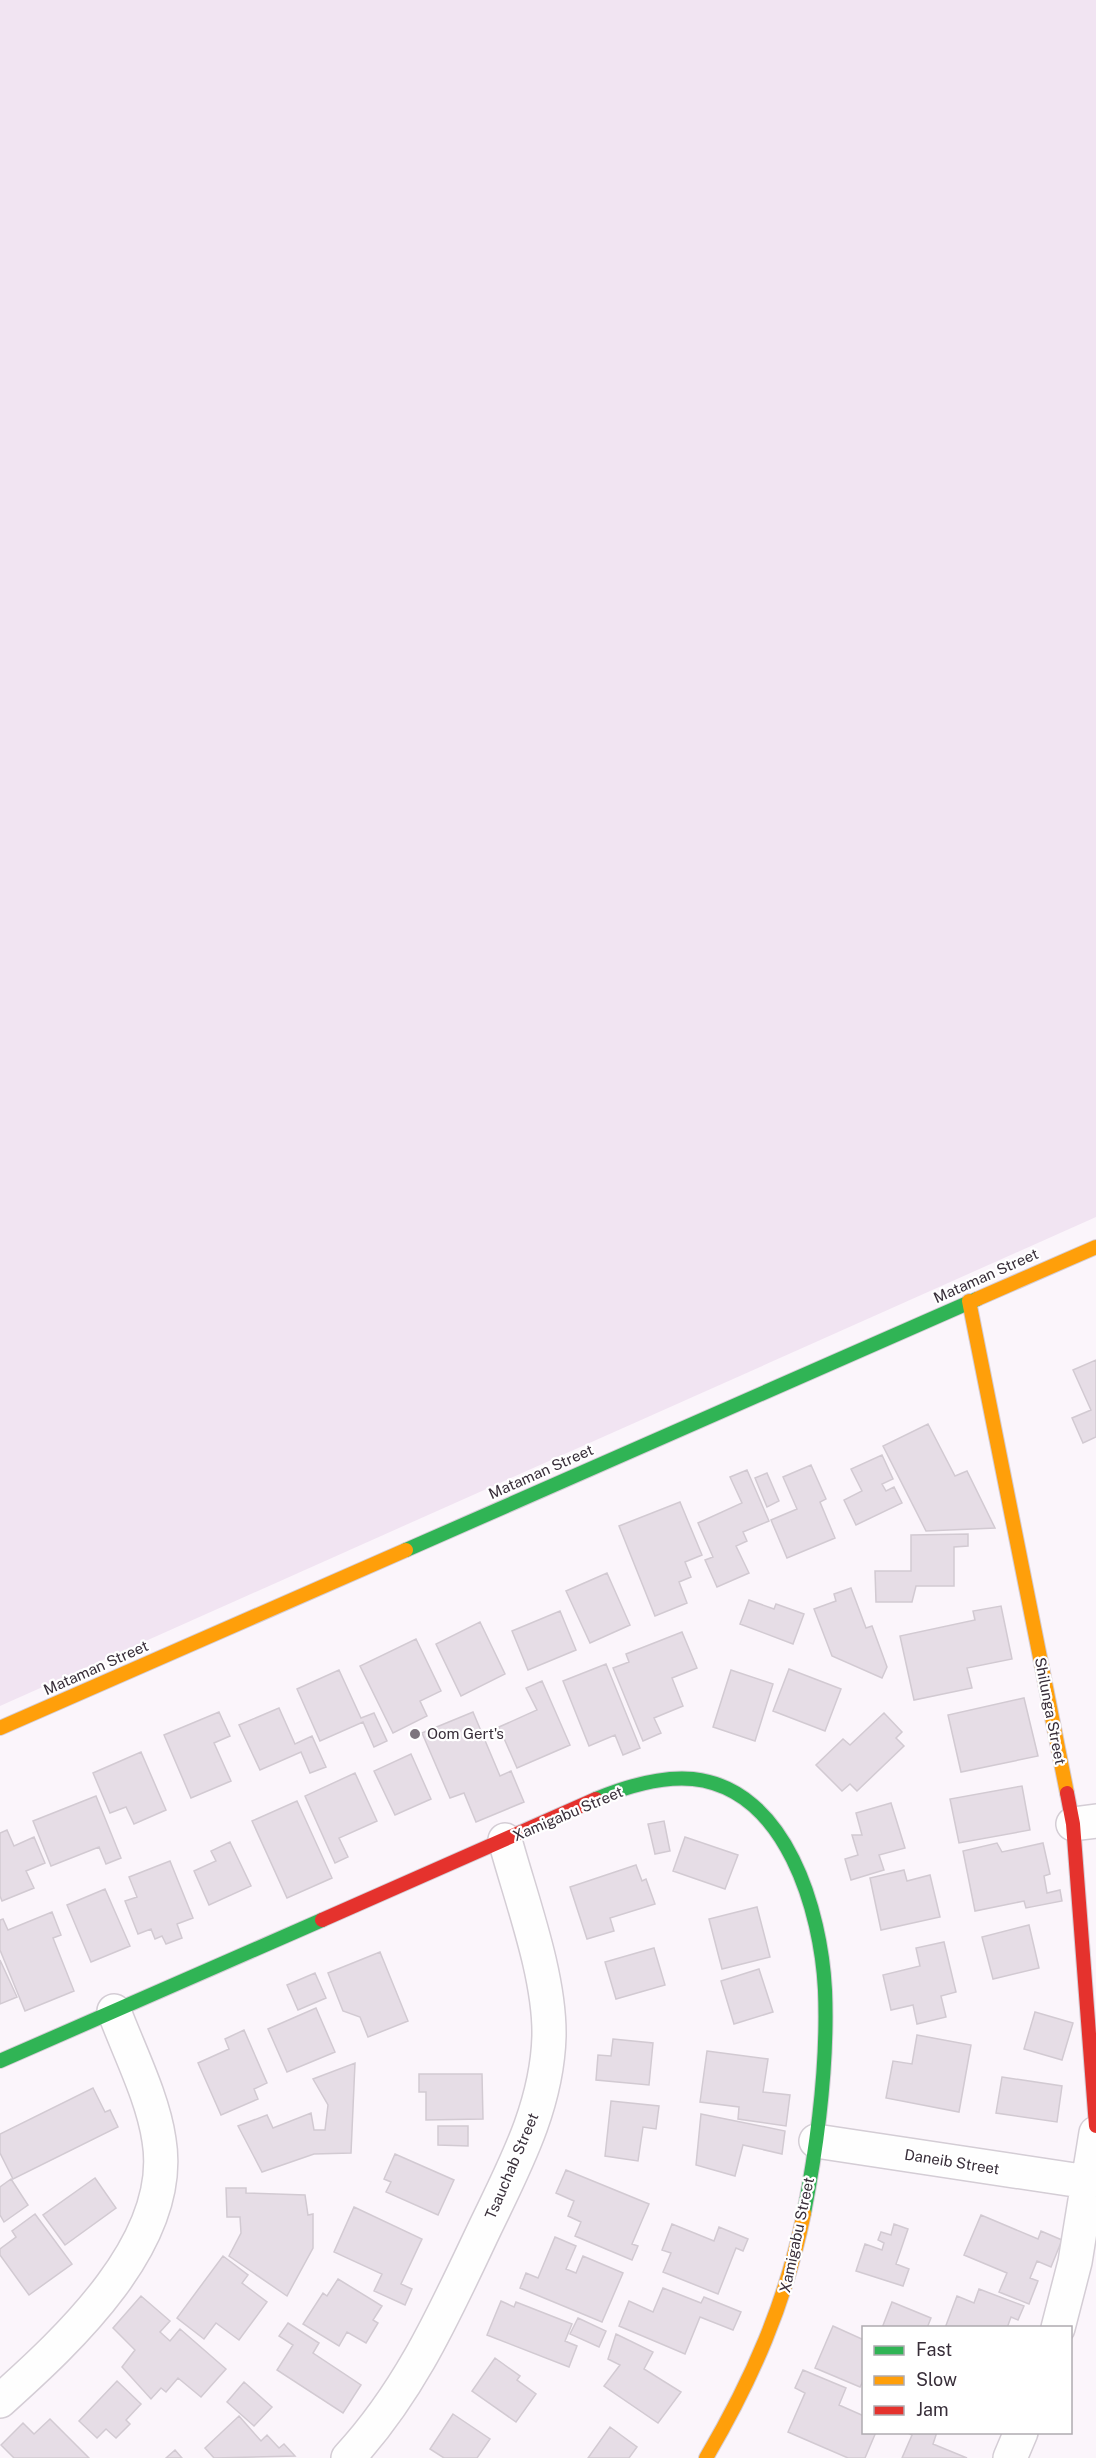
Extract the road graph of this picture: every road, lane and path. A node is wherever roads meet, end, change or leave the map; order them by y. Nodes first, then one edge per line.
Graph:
1 (1096, 1247) edge
2 (969, 1302) junction
3 (0, 1728) edge
4 (1084, 1822) edge
5 (506, 1840) junction
6 (114, 2011) junction
7 (0, 2061) edge
8 (1096, 2126) edge
9 (1096, 2133) edge
10 (816, 2141) junction
11 (1088, 2182) junction
12 (1059, 2326) edge
13 (0, 2401) edge
14 (1021, 2434) edge
15 (348, 2458) edge
16 (706, 2458) edge
17 (1010, 2458) edge

1 - 2 street, Mataman Street
2 - 3 street, Mataman Street
2 - 4 street, Shilunga Street
4 - 8 street, Shilunga Street
5 - 6 street, Xamigabu Street
5 - 10 street, Xamigabu Street
5 - 15 street, Tsauchab Street
6 - 7 street, Xamigabu Street
6 - 13 street
9 - 11 street
10 - 11 street, Daneib Street
10 - 16 street, Xamigabu Street
11 - 12 street
14 - 17 street

